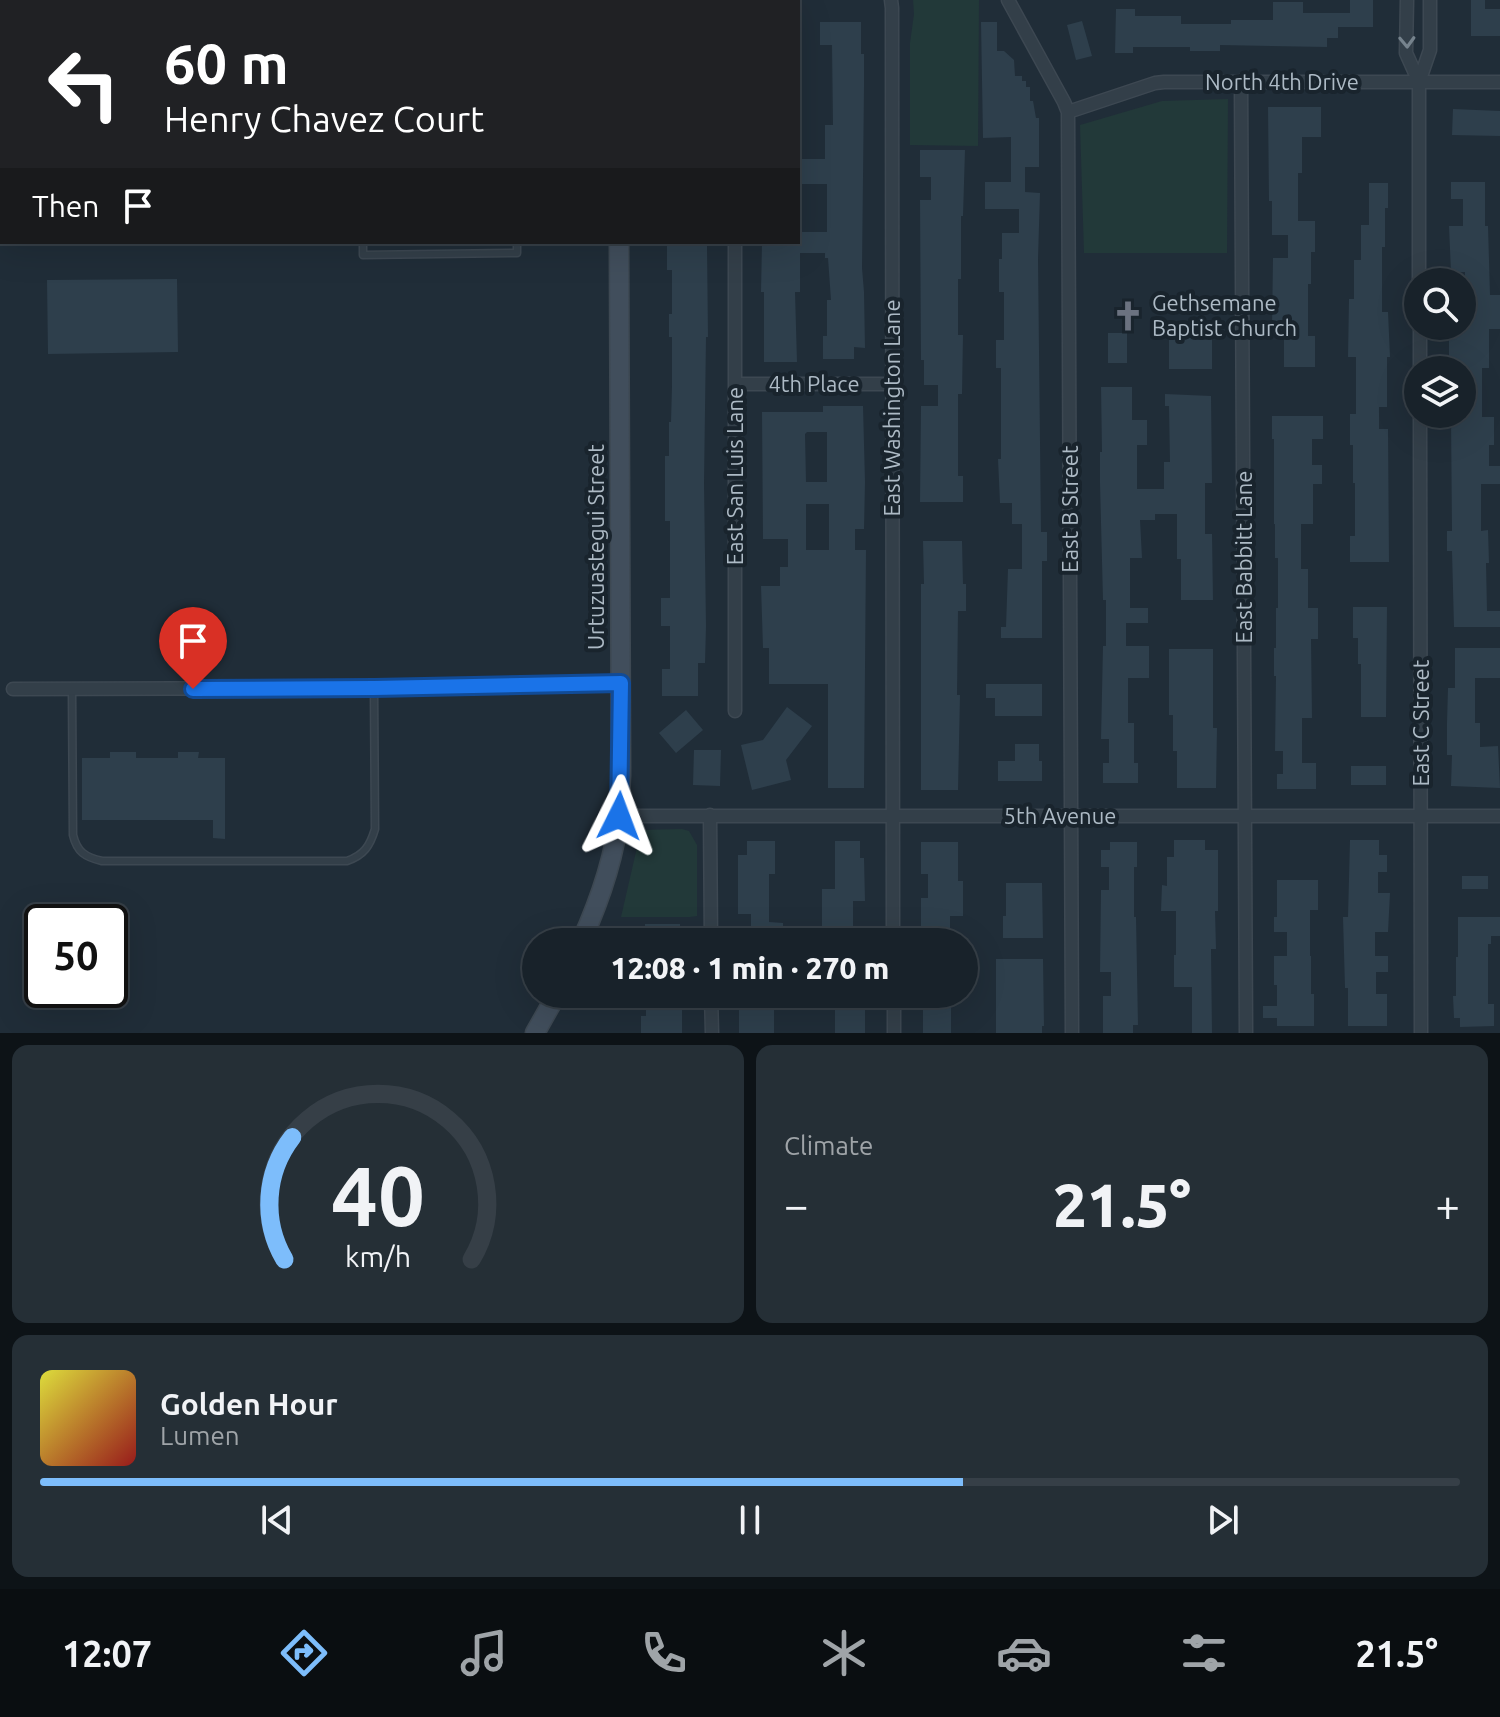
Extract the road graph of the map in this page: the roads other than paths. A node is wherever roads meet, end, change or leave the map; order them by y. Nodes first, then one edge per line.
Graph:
1 (891, 0) edge
2 (1008, 0) edge
3 (1407, 0) edge
4 (1430, 0) edge
5 (1241, 81) junction
6 (1419, 82) junction
7 (1500, 82) edge
8 (1068, 112) junction
9 (363, 244) edge
10 (451, 244) edge
11 (517, 244) edge
12 (619, 244) edge
13 (735, 244) edge
14 (451, 254) junction
15 (1419, 268) edge
16 (736, 384) junction
17 (892, 384) junction
18 (1420, 428) edge
19 (621, 683) junction
20 (374, 688) junction
21 (13, 689) dead end
22 (72, 689) junction
23 (735, 711) dead end
24 (710, 815) junction
25 (619, 816) junction
26 (892, 816) junction
27 (1071, 816) junction
28 (1500, 816) edge
29 (1245, 817) junction
30 (1421, 817) junction
31 (587, 928) edge
32 (711, 928) edge
33 (893, 928) edge
34 (549, 1008) edge
35 (711, 1008) edge
36 (894, 1008) edge
37 (535, 1033) edge
38 (712, 1033) edge
39 (894, 1033) edge
40 (1072, 1033) edge
41 (1246, 1033) edge
42 (1421, 1033) edge

1 - 17 street, East Washington Lane
2 - 8 street, East B Street
3 -> 6 street
4 - 6 street
5 - 6 street, North 4th Drive
5 - 8 street, North 4th Drive
5 - 29 street, East Babbitt Lane
6 - 7 street, North 4th Drive
6 - 15 street
8 - 27 street, East B Street
9 - 14 lane
10 - 14 lane
11 - 14 lane
12 - 19 main road, Urtuzuastegui Street
13 - 16 street, East San Luis Lane
16 - 17 street, 4th Place
16 - 23 street, East San Luis Lane
17 - 26 street, East Washington Lane
18 - 30 street, East C Street
19 - 20 street
19 - 25 main road, Urtuzuastegui Street
20 - 22 street
20 - 22 lane
21 - 22 street
24 - 25 street, 5th Avenue
24 - 26 street, 5th Avenue
24 - 32 street
25 - 31 main road, Urtuzuastegui Street
26 - 27 street, 5th Avenue
26 - 33 street, East Washington Lane
27 - 29 street, 5th Avenue
27 - 40 street, East B Street
28 - 30 street, 5th Avenue
29 - 30 street, 5th Avenue
29 - 41 street, East Babbitt Lane
30 - 42 street, East C Street
34 - 37 main road
35 - 38 street
36 - 39 street

